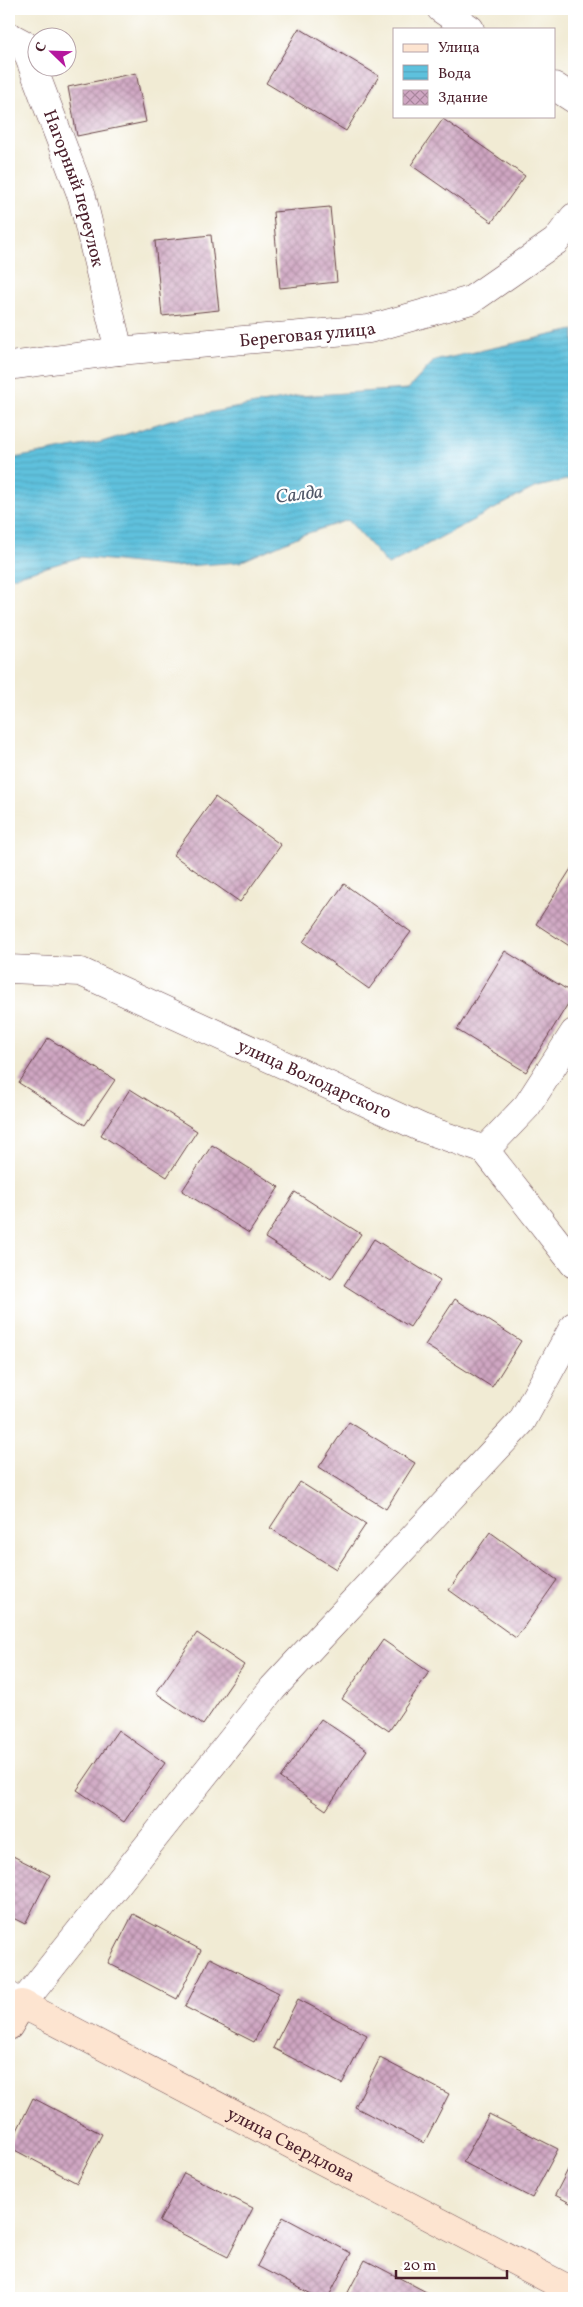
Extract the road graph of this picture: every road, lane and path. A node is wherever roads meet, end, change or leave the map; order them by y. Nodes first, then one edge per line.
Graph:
1 (441, 9) edge
2 (469, 28) edge
3 (9, 36) edge
4 (556, 87) edge
5 (574, 99) edge
6 (574, 217) edge
7 (119, 351) junction
8 (9, 366) edge
9 (9, 968) edge
10 (574, 1034) edge
11 (485, 1150) junction
12 (574, 1264) edge
13 (574, 1326) edge
14 (13, 2009) edge
15 (574, 2292) edge

1 - 2 street
3 - 7 street, Нагорный переулок
4 - 5 street
6 - 7 street, Береговая улица
7 - 8 street, Береговая улица
9 - 11 street, улица Володарского
10 - 11 street
11 - 12 street
13 - 14 street
14 - 15 street, улица Свердлова

